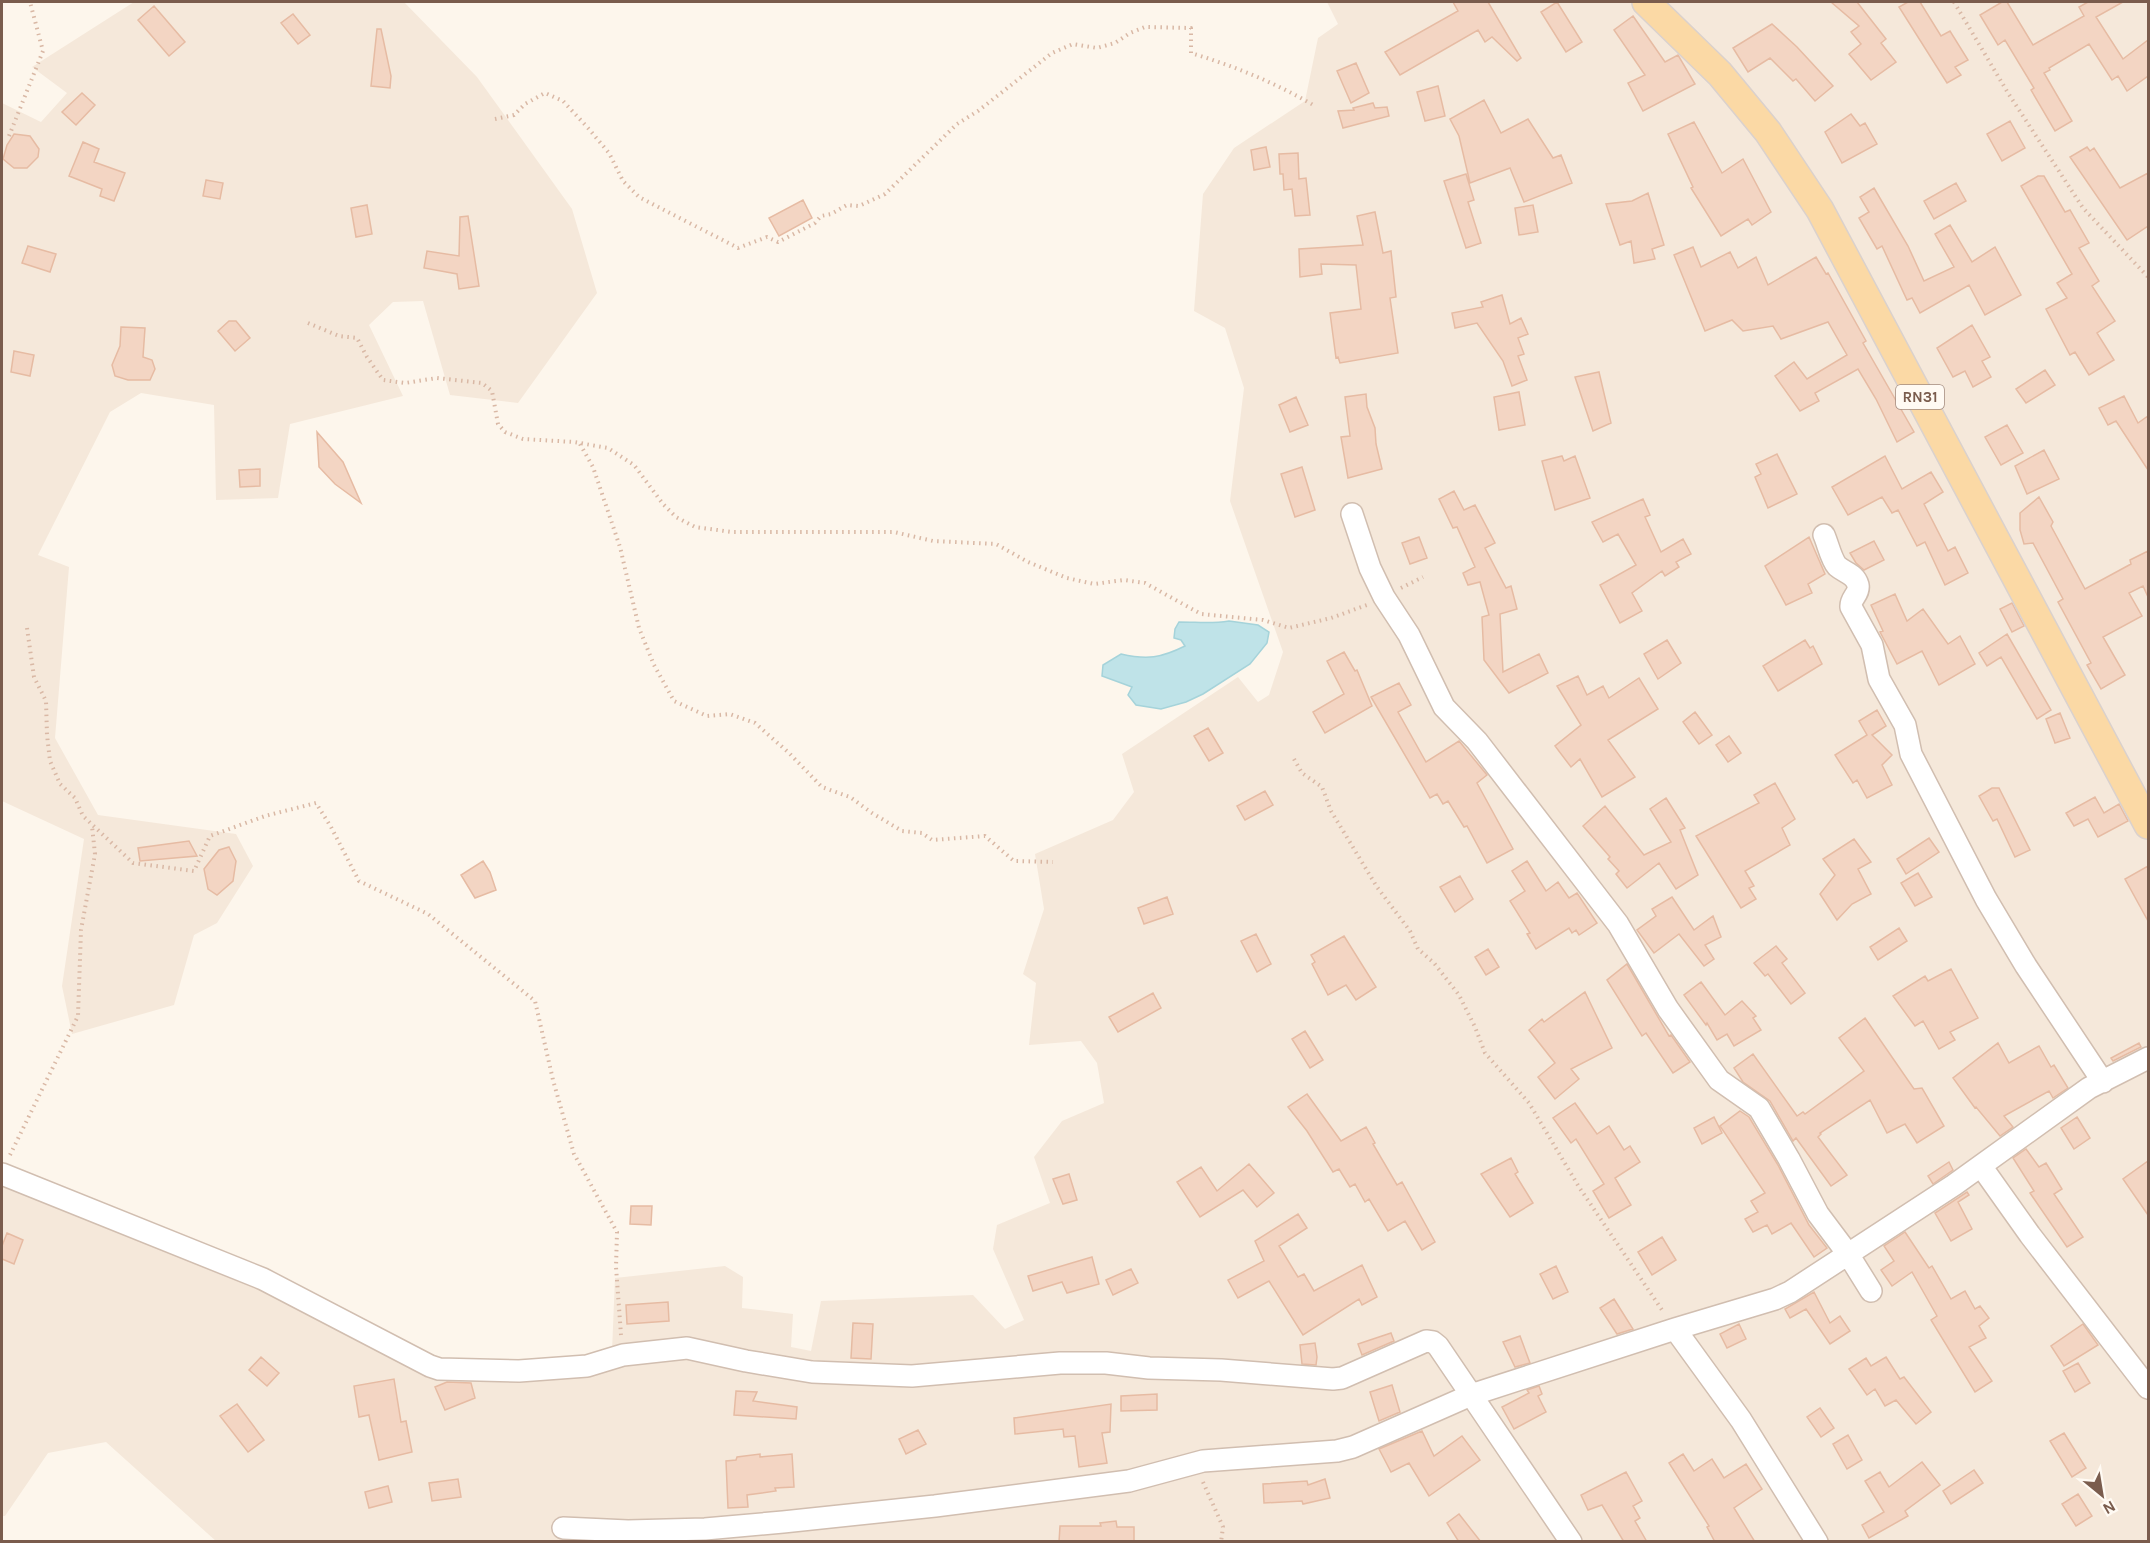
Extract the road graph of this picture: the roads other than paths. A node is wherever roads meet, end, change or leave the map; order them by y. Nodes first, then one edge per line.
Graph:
1 (1646, 2) edge
2 (1352, 514) dead end
3 (1824, 535) dead end
4 (2148, 825) edge
5 (2148, 1058) edge
6 (2103, 1082) junction
7 (1981, 1166) junction
8 (6, 1176) edge
9 (1848, 1254) junction
10 (1871, 1291) dead end
11 (1675, 1329) junction
12 (2148, 1388) edge
13 (1471, 1395) junction
14 (563, 1528) dead end
15 (1571, 1542) edge
16 (1816, 1542) edge

1 - 4 main road, RN31
2 - 9 street
3 - 6 street
5 - 6 street
6 - 7 street
7 - 9 street
7 - 12 street
8 - 13 street
9 - 10 street
9 - 11 street
11 - 13 street
11 - 16 street
13 - 14 street
13 - 15 street

